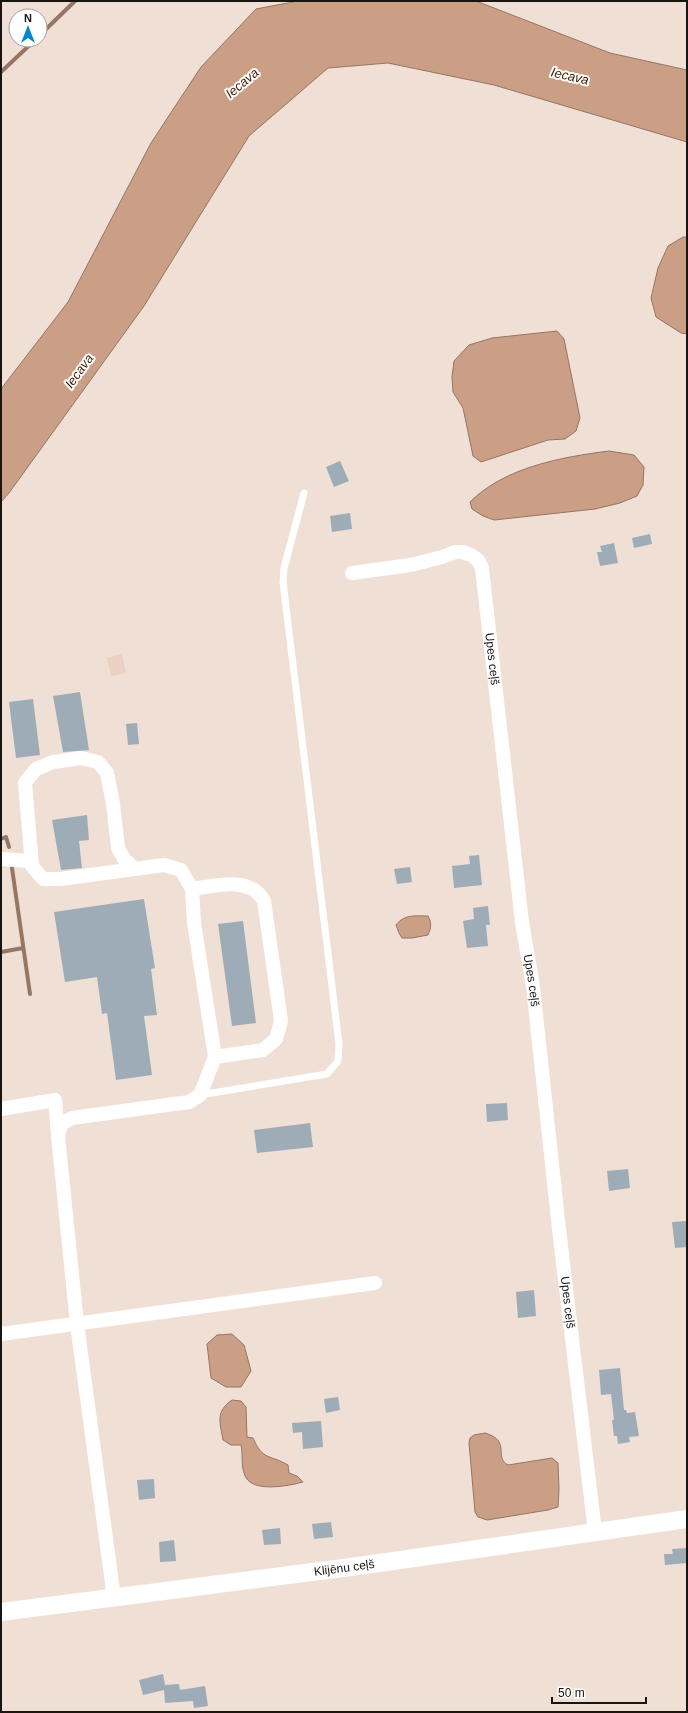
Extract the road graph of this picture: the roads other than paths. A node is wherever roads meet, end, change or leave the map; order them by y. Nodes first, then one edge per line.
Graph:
1 (304, 493) dead end
2 (352, 573) dead end
3 (1, 859) edge
4 (32, 861) junction
5 (134, 868) junction
6 (192, 889) junction
7 (215, 1056) junction
8 (200, 1095) junction
9 (1, 1109) edge
10 (58, 1136) junction
11 (375, 1283) dead end
12 (77, 1324) junction
13 (1, 1334) edge
14 (687, 1519) edge
15 (595, 1532) junction
16 (114, 1598) junction
17 (1, 1612) edge

1 - 8 lane
2 - 15 street, Upes ceļš
3 - 4 street
4 - 5 street
4 - 5 street
5 - 6 street
6 - 7 street
6 - 7 street
7 - 8 street
8 - 10 street
9 - 10 street
10 - 12 street
11 - 12 street
12 - 13 street
12 - 16 street
14 - 15 street, Klijēnu ceļš
15 - 16 street, Klijēnu ceļš
16 - 17 street, Klijēnu ceļš

